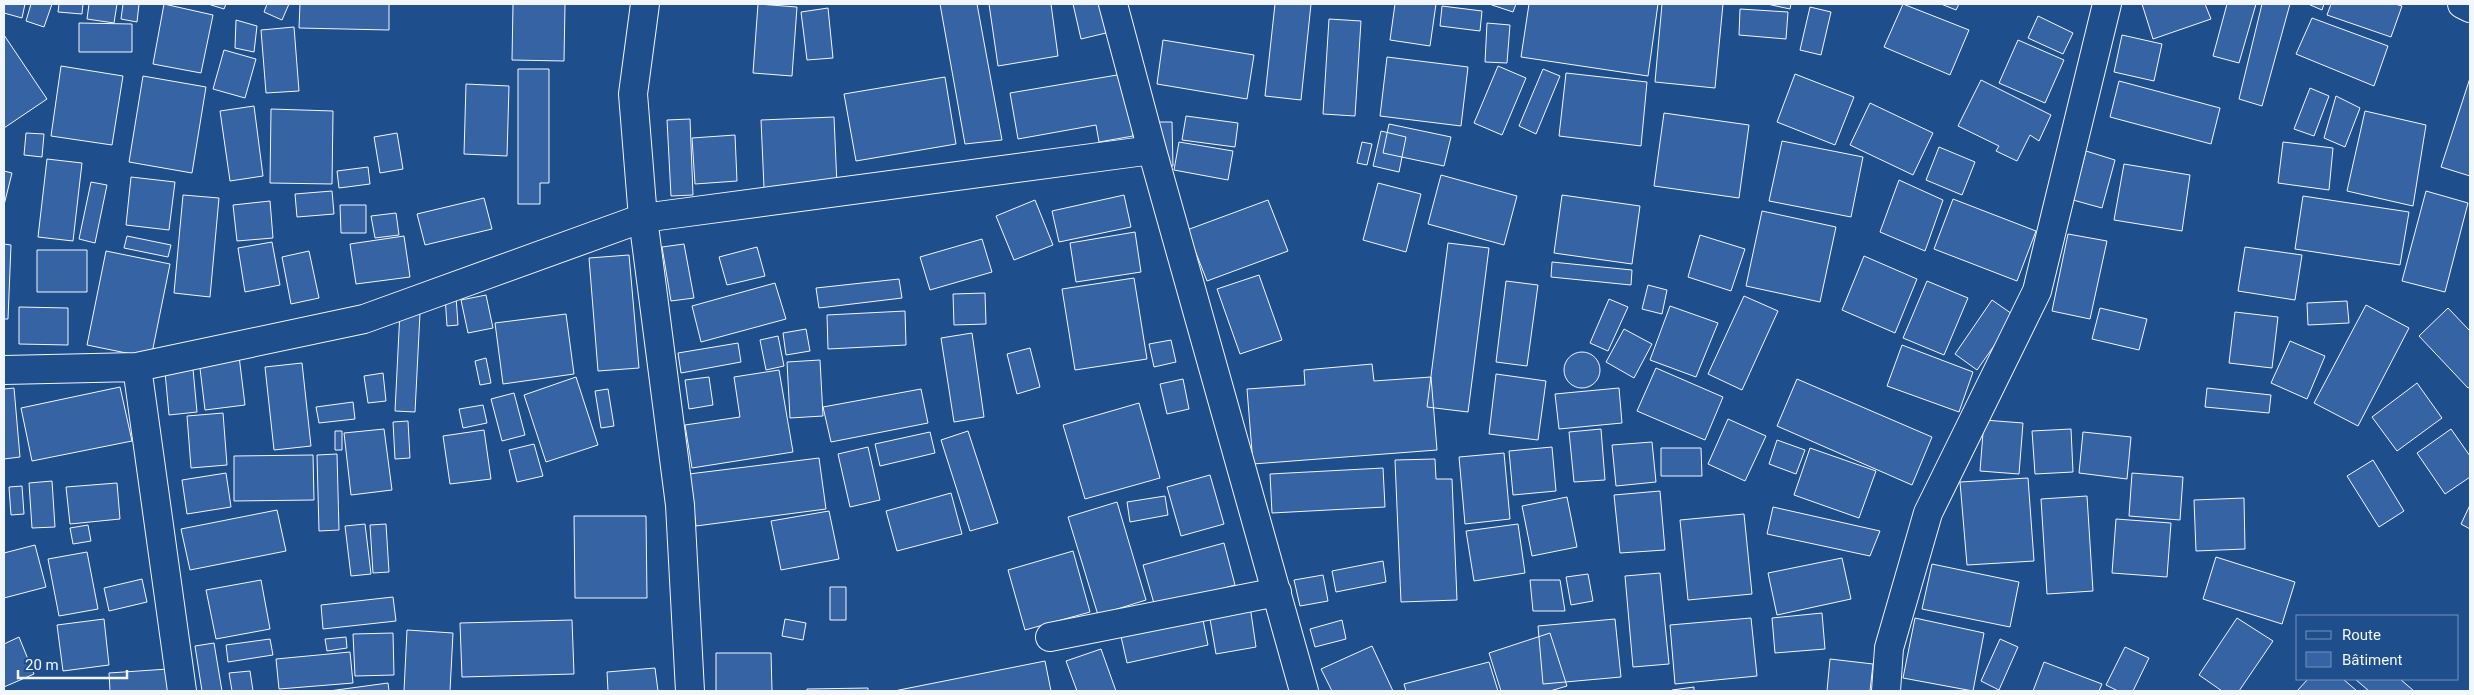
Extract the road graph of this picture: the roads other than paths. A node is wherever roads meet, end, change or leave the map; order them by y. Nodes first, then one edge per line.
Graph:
1 (645, 4) edge
2 (1113, 4) edge
3 (2107, 4) edge
4 (2462, 4) edge
5 (2470, 8) edge
6 (1152, 150) junction
7 (643, 218) junction
8 (138, 367) junction
9 (4, 370) edge
10 (1277, 592) junction
11 (1050, 637) dead end
12 (182, 691) edge
13 (690, 691) edge
14 (1304, 691) edge
15 (1886, 691) edge

1 - 7 street
2 - 6 street
3 - 15 street
4 - 5 street
6 - 7 street
6 - 10 street
7 - 8 street
7 - 13 street
8 - 9 street
8 - 12 street
10 - 11 street
10 - 14 street

